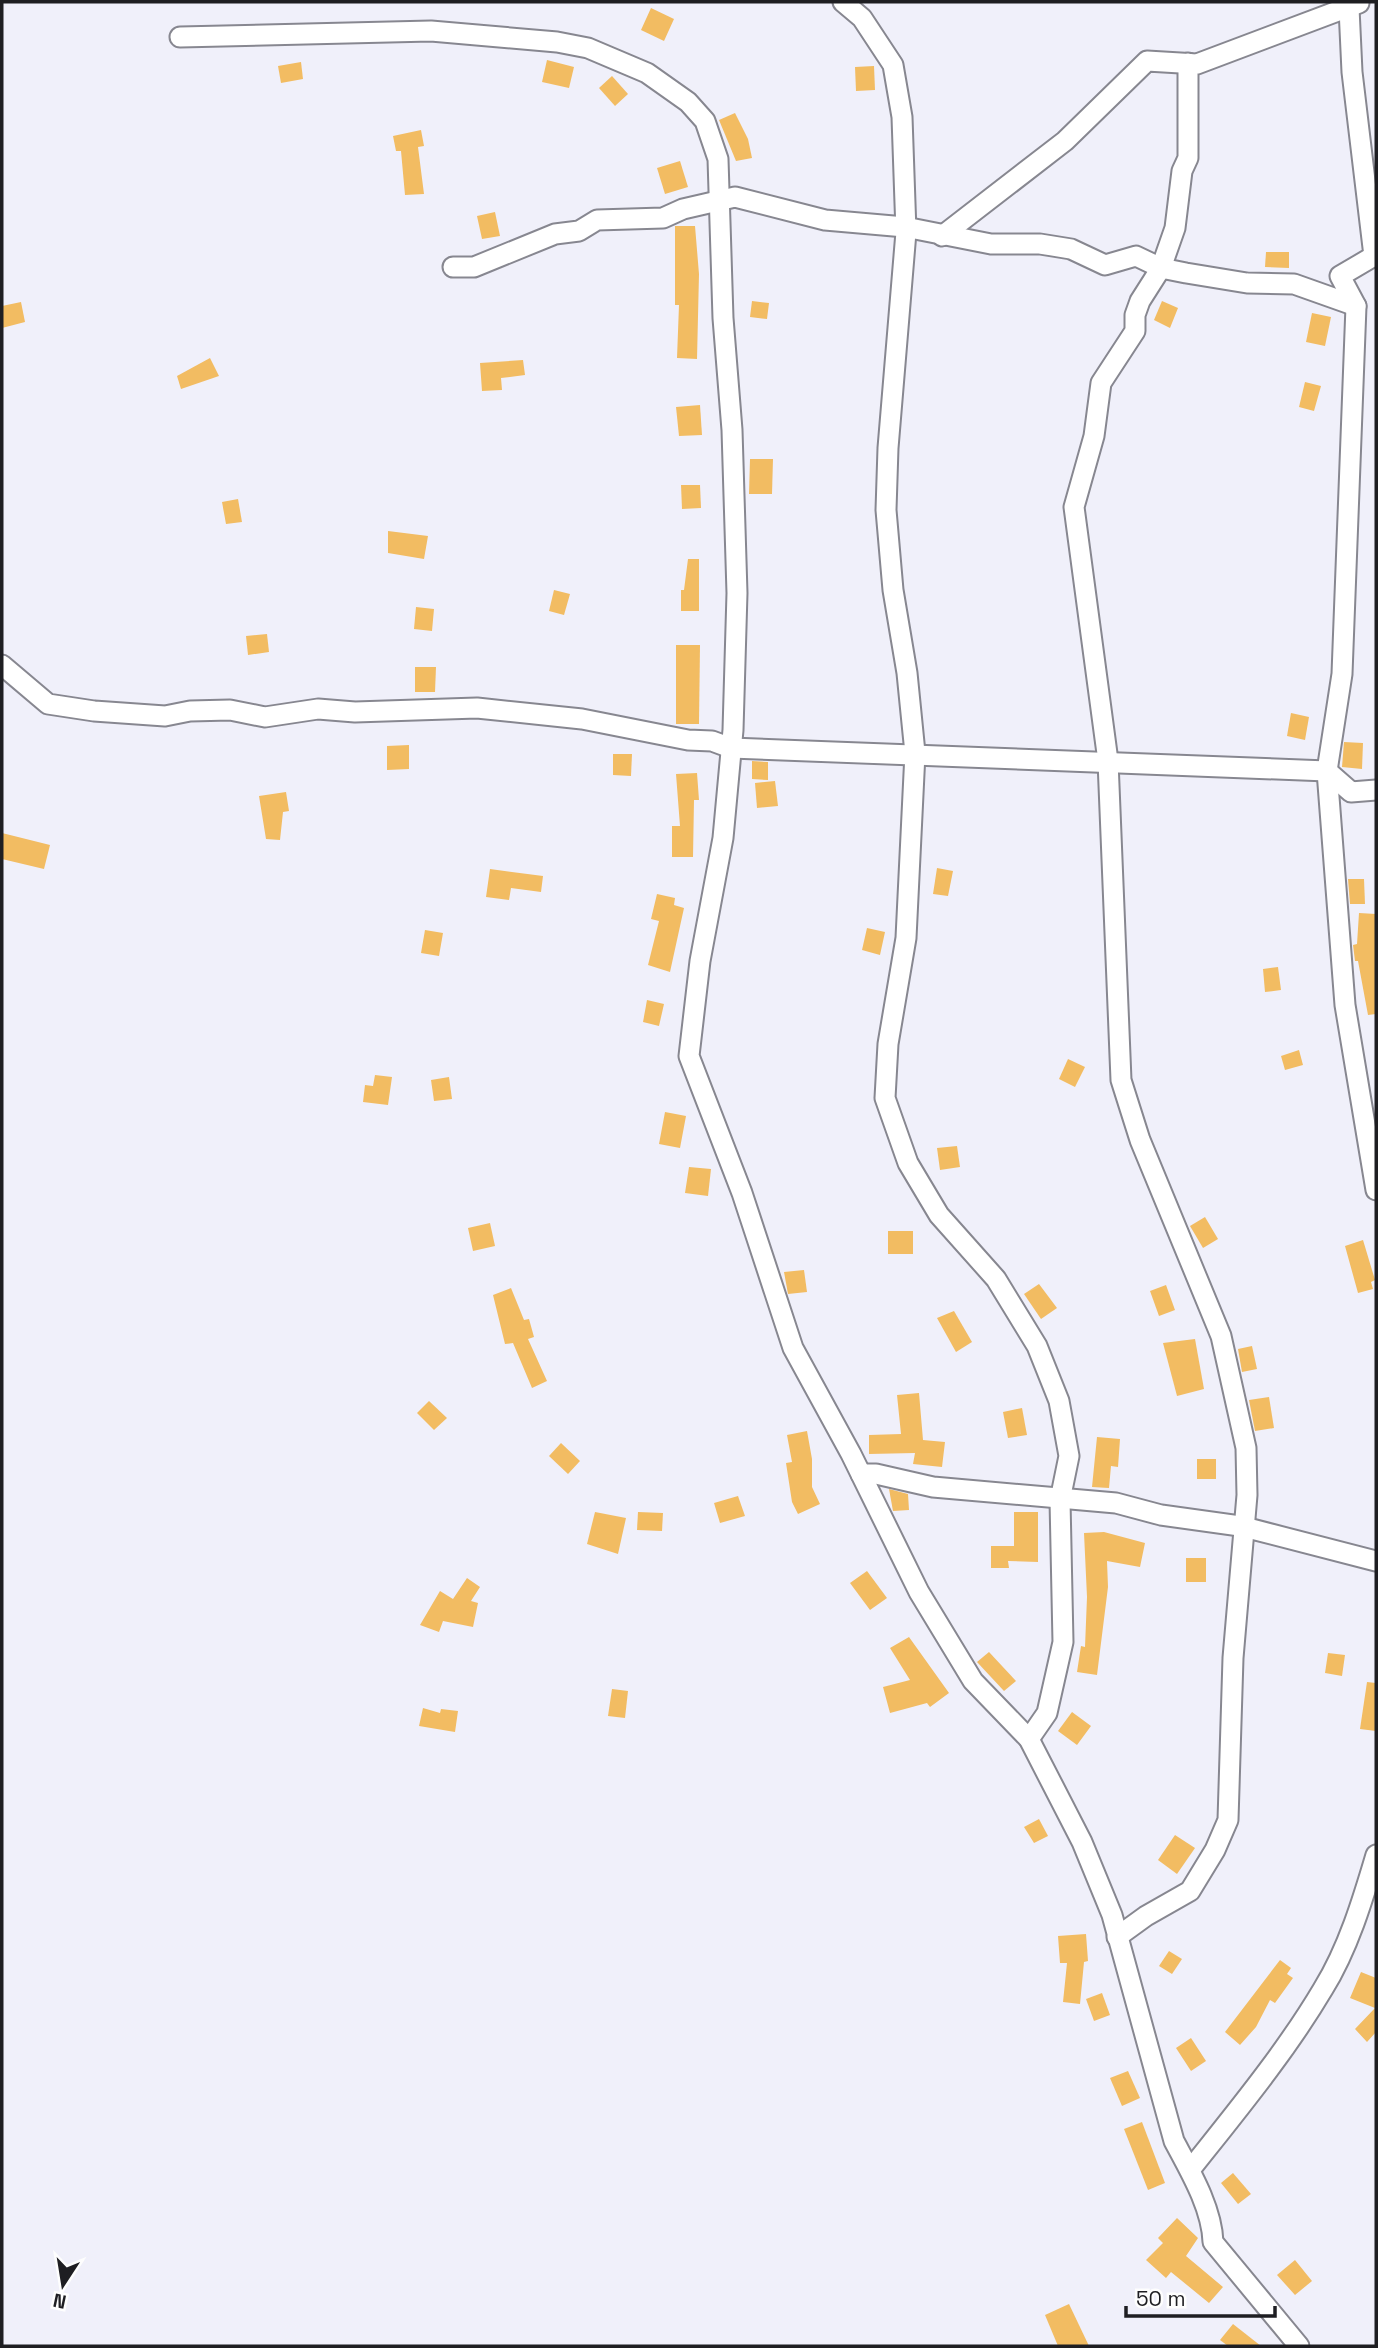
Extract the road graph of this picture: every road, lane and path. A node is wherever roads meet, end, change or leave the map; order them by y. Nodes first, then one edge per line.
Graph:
1 (843, 2) edge
2 (1354, 5) edge
3 (180, 37) dead end
4 (1188, 63) junction
5 (718, 201) junction
6 (905, 227) junction
7 (942, 236) junction
8 (453, 267) dead end
9 (1161, 268) junction
10 (1356, 306) junction
11 (2, 665) edge
12 (732, 748) junction
13 (915, 753) junction
14 (1108, 761) junction
15 (1327, 771) junction
16 (1376, 790) edge
17 (1376, 1190) edge
18 (861, 1474) junction
19 (1060, 1500) junction
20 (1244, 1529) junction
21 (1376, 1561) edge
22 (1029, 1739) junction
23 (1376, 1855) edge
24 (1117, 1937) junction
25 (1190, 2170) junction
26 (1299, 2346) edge

1 - 6 street
2 - 4 street
2 - 10 street
3 - 5 street
4 - 7 street
4 - 9 street
5 - 6 street
5 - 8 street
5 - 12 street
6 - 7 street
6 - 13 street
7 - 9 street
9 - 10 street
9 - 14 street
10 - 15 street
11 - 12 street
12 - 13 street
12 - 18 street
13 - 14 street
13 - 19 street
14 - 15 street
14 - 20 street
15 - 16 street
15 - 17 street
18 - 19 street
18 - 22 street
19 - 20 street
19 - 22 street
20 - 21 street
20 - 24 street
22 - 24 street
23 - 25 street
24 - 25 street
25 - 26 street

